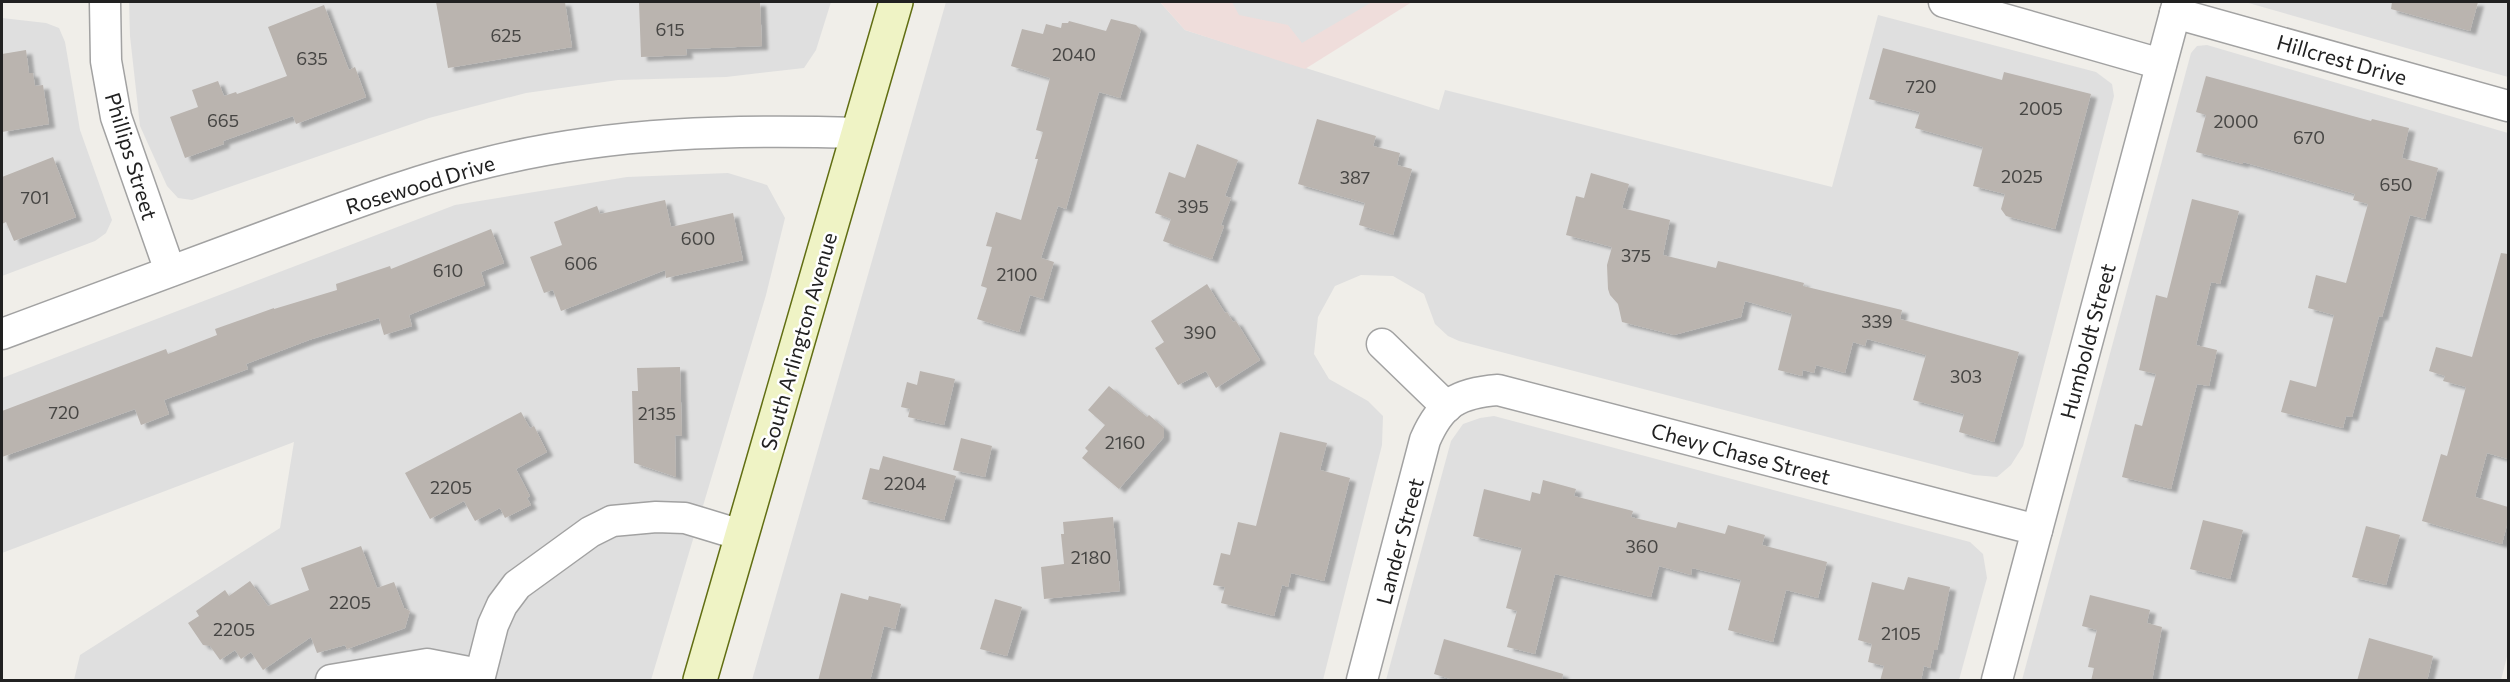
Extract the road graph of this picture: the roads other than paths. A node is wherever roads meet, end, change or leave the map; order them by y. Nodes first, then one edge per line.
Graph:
1 (105, 2) edge
2 (896, 2) edge
3 (1944, 2) edge
4 (2177, 7) edge
5 (2161, 64) junction
6 (2508, 106) edge
7 (858, 133) junction
8 (170, 271) junction
9 (2, 334) edge
10 (1382, 344) dead end
11 (1447, 407) junction
12 (2037, 530) junction
13 (741, 536) junction
14 (479, 677) edge
15 (331, 681) edge
16 (700, 681) edge
17 (1362, 681) edge
18 (1997, 681) edge

1 - 8 street, Phillips Street
2 - 7 street, South Arlington Avenue
3 - 5 street
4 - 5 street, Humboldt Street
4 - 6 street, Hillcrest Drive
5 - 12 street, Humboldt Street
7 - 8 street, Rosewood Drive
7 - 13 street, South Arlington Avenue
8 - 9 street, Rosewood Drive
10 - 11 street
11 - 12 street, Chevy Chase Street
11 - 17 street, Lander Street
12 - 18 street, Humboldt Street
13 - 14 street
13 - 16 street, South Arlington Avenue
14 - 15 street

